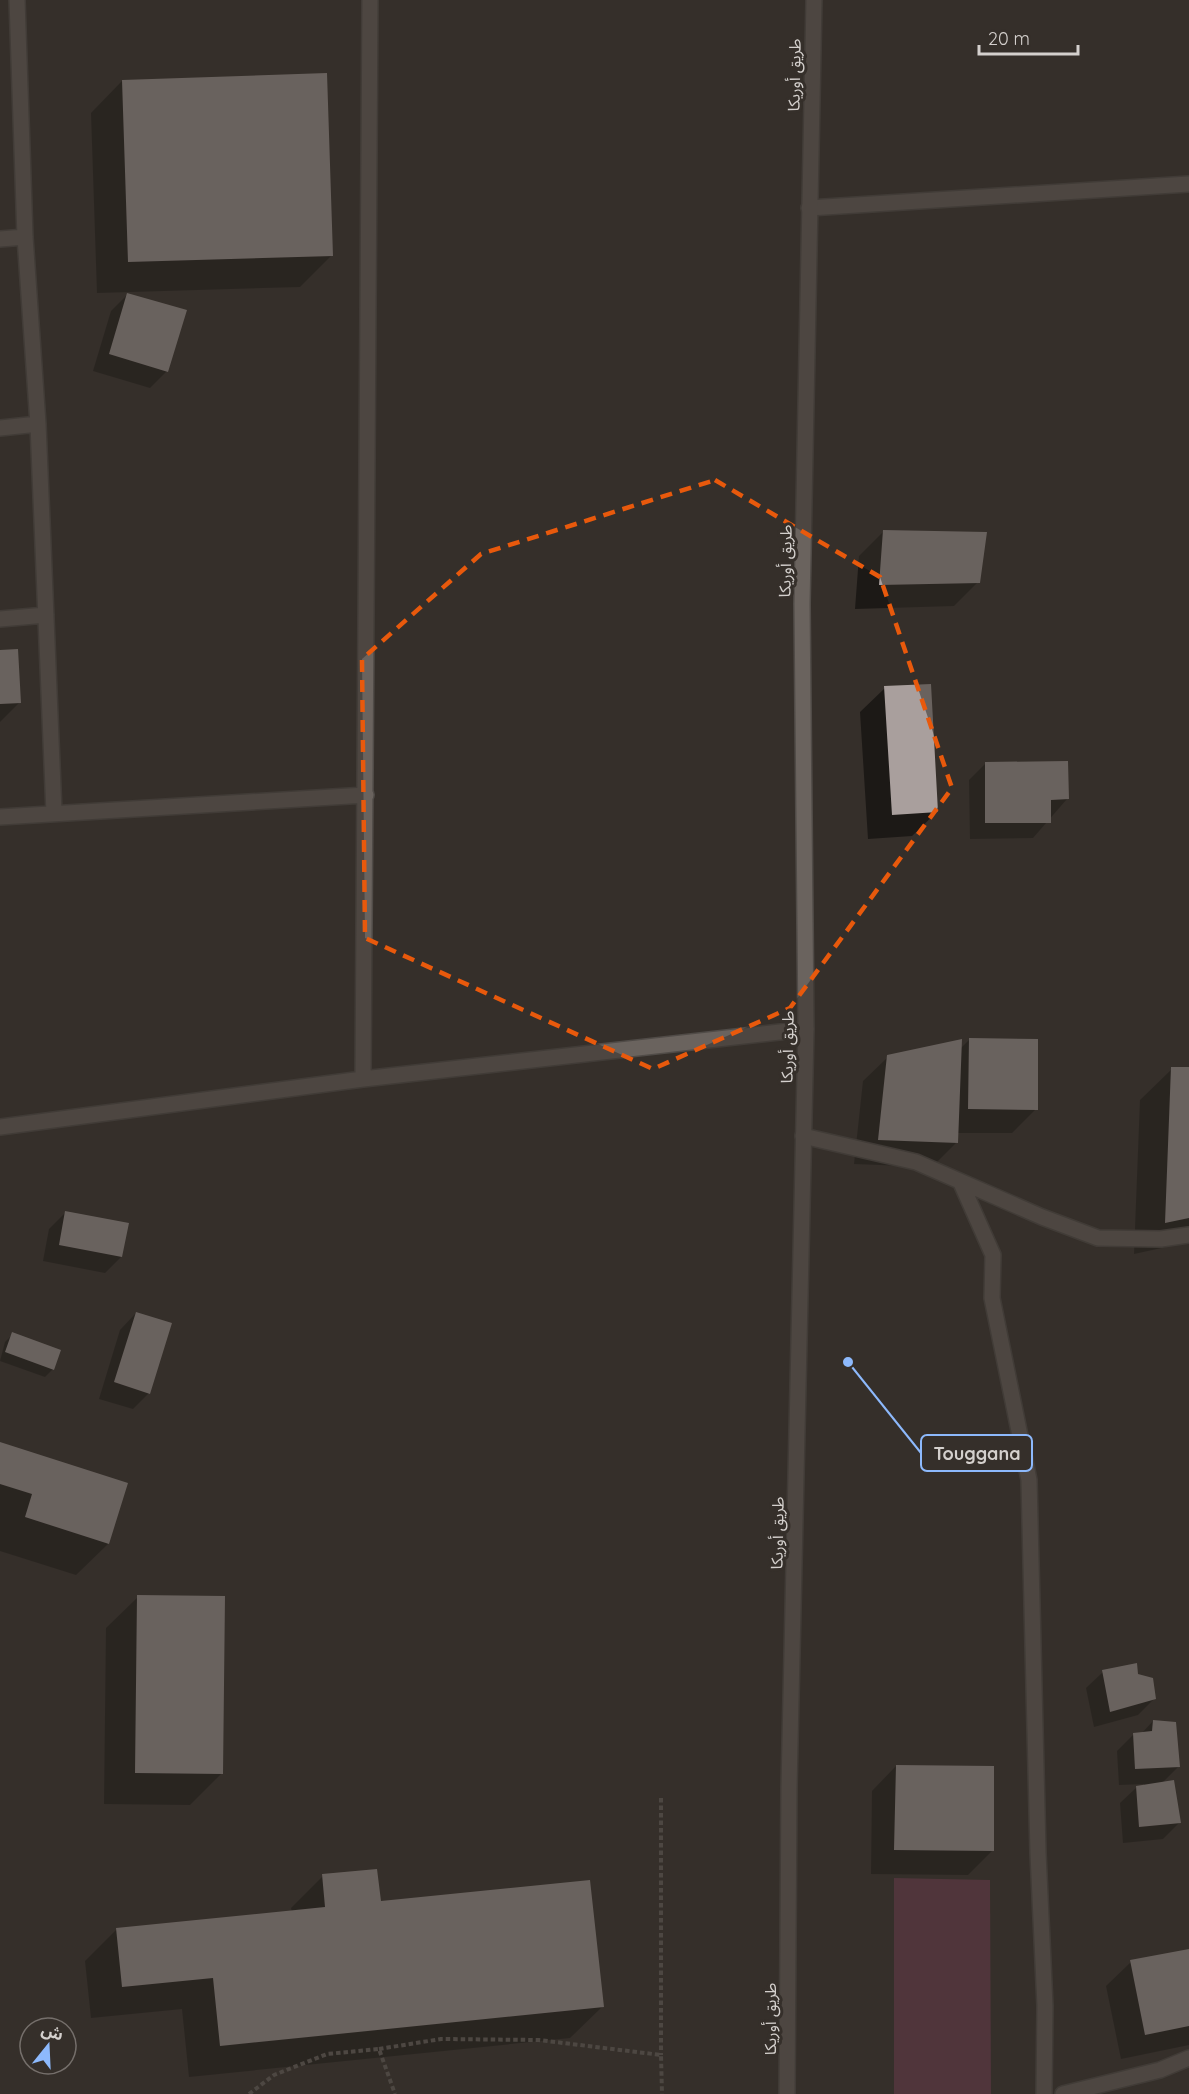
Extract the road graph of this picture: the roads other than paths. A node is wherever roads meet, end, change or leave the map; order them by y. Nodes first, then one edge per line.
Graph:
1 (17, 0) edge
2 (370, 0) edge
3 (814, 0) edge
4 (1189, 184) edge
5 (809, 208) junction
6 (25, 237) junction
7 (0, 239) edge
8 (38, 424) junction
9 (0, 428) edge
10 (46, 615) junction
11 (0, 619) edge
12 (366, 795) junction
13 (54, 813) junction
14 (0, 817) edge
15 (806, 1029) junction
16 (363, 1079) junction
17 (0, 1127) edge
18 (803, 1136) junction
19 (961, 1183) junction
20 (1189, 1235) edge
21 (1189, 2058) edge
22 (788, 2094) edge
23 (1044, 2094) edge
24 (1063, 2094) edge

1 - 6 street
2 - 12 street
3 - 5 street, طريق أوريكا
4 - 5 street
5 - 15 street, طريق أوريكا
6 - 7 street
6 - 8 street
8 - 9 street
8 - 10 street
10 - 11 street
10 - 13 street
12 - 13 street
12 - 16 street
13 - 14 street
15 - 16 street
15 - 18 street, طريق أوريكا
16 - 17 street
18 - 19 street
18 - 22 street, طريق أوريكا
19 - 20 street
19 - 23 street
21 - 24 street

